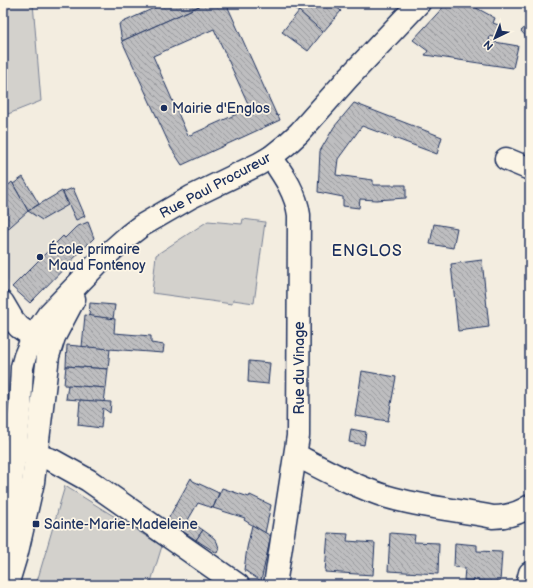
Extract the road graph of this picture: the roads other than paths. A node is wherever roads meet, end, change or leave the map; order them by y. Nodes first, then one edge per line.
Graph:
1 (419, 3) edge
2 (271, 157) junction
3 (506, 158) dead end
4 (530, 169) edge
5 (88, 273) junction
6 (3, 303) edge
7 (33, 337) junction
8 (15, 448) junction
9 (296, 454) junction
10 (37, 455) junction
11 (530, 506) edge
12 (3, 550) edge
13 (530, 573) edge
14 (7, 585) edge
15 (238, 585) edge
16 (275, 585) edge
17 (527, 585) edge

1 - 2 street, Rue Paul Procureur
2 - 5 street, Rue Paul Procureur
2 - 9 street, Rue du Vinage
3 - 4 street
5 - 7 street, Rue Paul Procureur
5 - 10 street, Rue Paul Procureur
6 - 7 street
7 - 8 street, Rue Paul Procureur
8 - 10 street
8 - 12 street, Rue Paul Procureur
9 - 11 street
9 - 16 street, Rue du Vinage
10 - 14 street, Rue Paul Procureur
10 - 15 street
13 - 17 street

